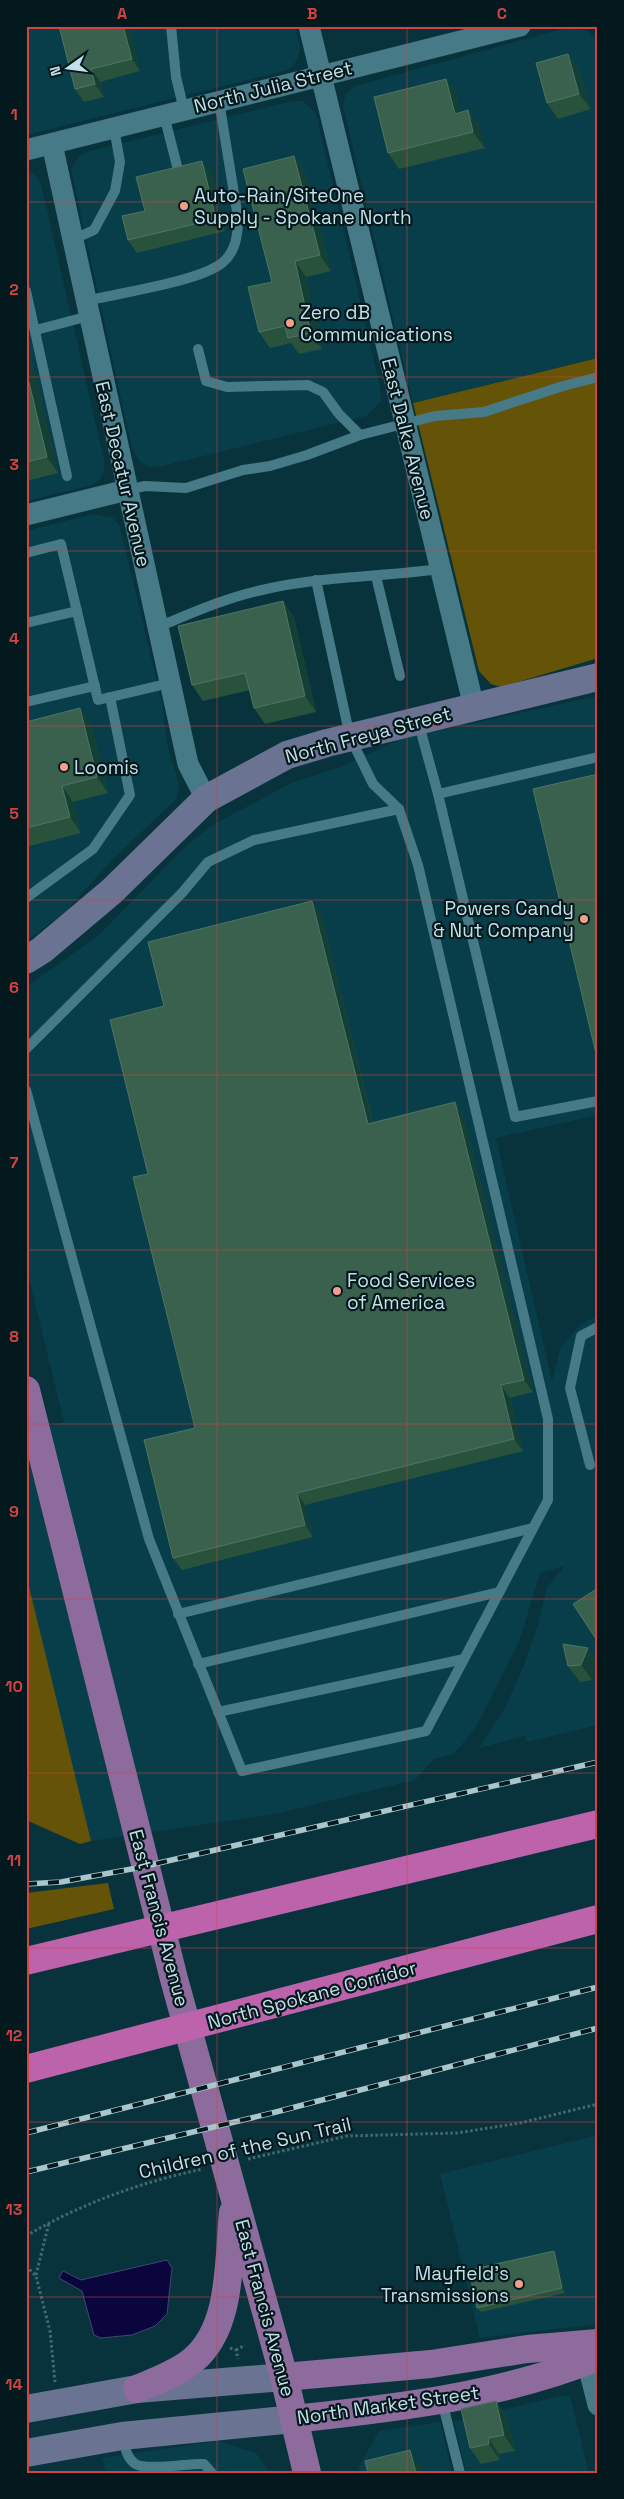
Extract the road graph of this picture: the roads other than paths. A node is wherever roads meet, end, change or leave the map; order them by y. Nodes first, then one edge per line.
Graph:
1 (171, 26) edge
2 (309, 26) edge
3 (520, 26) edge
4 (320, 75) junction
5 (218, 101) junction
6 (174, 112) junction
7 (114, 128) junction
8 (52, 144) junction
9 (26, 150) edge
10 (177, 166) edge
11 (72, 240) junction
12 (26, 292) edge
13 (87, 308) junction
14 (36, 330) junction
15 (198, 349) dead end
16 (598, 377) edge
17 (404, 423) junction
18 (360, 435) junction
19 (68, 476) dead end
20 (127, 490) junction
21 (26, 515) edge
22 (26, 553) edge
23 (440, 570) junction
24 (376, 576) junction
25 (316, 580) junction
26 (77, 611) junction
27 (26, 623) edge
28 (158, 627) junction
29 (400, 676) dead end
30 (598, 677) edge
31 (170, 683) junction
32 (94, 686) junction
33 (110, 697) junction
34 (26, 702) edge
35 (474, 706) junction
36 (418, 720) junction
37 (350, 737) junction
38 (598, 757) edge
39 (438, 794) junction
40 (206, 799) junction
41 (399, 809) junction
42 (26, 898) edge
43 (26, 960) edge
44 (26, 1049) edge
45 (26, 1090) edge
46 (598, 1101) edge
47 (598, 1327) edge
48 (26, 1390) edge
49 (590, 1465) dead end
50 (533, 1528) junction
51 (499, 1592) junction
52 (178, 1614) junction
53 (464, 1659) junction
54 (198, 1664) junction
55 (218, 1712) junction
56 (598, 1824) edge
57 (598, 1919) edge
58 (26, 1961) edge
59 (26, 2069) edge
60 (235, 2196) junction
61 (594, 2354) edge
62 (284, 2377) junction
63 (137, 2389) junction
64 (442, 2400) junction
65 (598, 2404) edge
66 (26, 2409) edge
67 (294, 2419) junction
68 (122, 2436) junction
69 (26, 2453) edge
70 (212, 2473) edge
71 (307, 2473) edge
72 (460, 2473) edge

1 - 6 lane
2 - 4 street, East Dalke Avenue
3 - 4 street, North Julia Street
4 - 5 street, North Julia Street
4 - 17 street, East Dalke Avenue
5 - 6 street, North Julia Street
5 - 13 lane
6 - 7 street, North Julia Street
6 - 10 lane
7 - 8 street, North Julia Street
7 - 11 lane
8 - 9 street, North Julia Street
8 - 11 street, East Decatur Avenue
11 - 13 street, East Decatur Avenue
12 - 14 lane
13 - 14 lane
13 - 20 street, East Decatur Avenue
14 - 19 lane
15 - 18 lane
16 - 17 lane
17 - 18 lane
17 - 23 street, East Dalke Avenue
18 - 20 lane
20 - 21 street
20 - 28 street, East Decatur Avenue
22 - 26 lane
23 - 24 lane
23 - 35 street, East Dalke Avenue
24 - 25 lane
24 - 29 lane
25 - 28 lane
25 - 37 lane
26 - 27 lane
26 - 32 lane
28 - 31 street, East Decatur Avenue
30 - 35 street, North Freya Street
31 - 33 lane
31 - 40 street, East Decatur Avenue
32 - 33 lane
32 - 34 lane
33 - 42 lane
35 - 36 street, North Freya Street
36 - 37 street, North Freya Street
36 - 39 lane
37 - 40 street, North Freya Street
37 - 41 lane
38 - 39 lane
39 - 46 lane
40 - 43 street, North Freya Street
41 - 44 lane
41 - 50 lane
45 - 52 lane
47 - 49 lane
48 - 60 main road, East Francis Avenue
50 - 51 lane
50 - 52 lane
51 - 53 lane
51 - 54 lane
52 - 54 lane
53 - 55 lane
53 - 55 lane
54 - 55 lane
56 - 58 highway
57 - 59 highway, North Spokane Corridor
60 - 62 main road, East Francis Avenue
60 - 63 main road
61 - 62 main road, North Market Street
61 - 64 main road, North Market Street
61 - 65 street
62 - 63 street, North Market Street
62 - 67 main road, East Francis Avenue
63 - 66 street, North Market Street
64 - 67 main road, North Market Street
64 - 72 lane
67 - 68 street, North Market Street
67 - 71 main road, East Francis Avenue
68 - 69 street, North Market Street
68 - 70 lane

